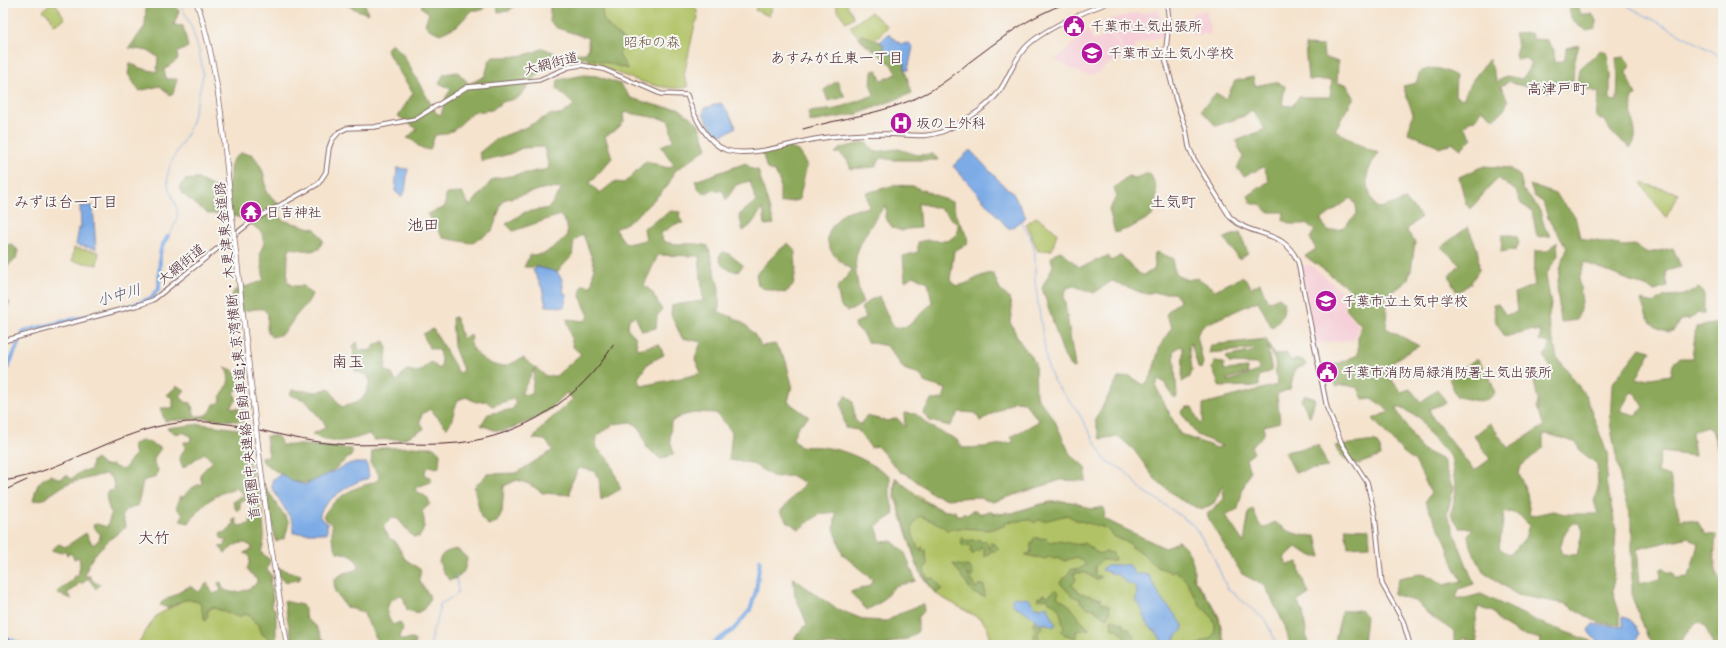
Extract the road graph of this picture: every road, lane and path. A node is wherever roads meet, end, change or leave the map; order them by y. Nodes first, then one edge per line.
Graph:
1 (196, 3) edge
2 (1107, 3) edge
3 (1167, 3) edge
4 (3, 341) edge
5 (3, 639) edge
6 (14, 645) edge
7 (286, 645) edge
8 (1410, 645) edge

1 - 7 highway, 首都圏中央連絡自動車道;東京湾横断・木更津東金道路, bridge
2 - 4 main road, 大網街道
3 - 8 main road
5 - 6 main road

